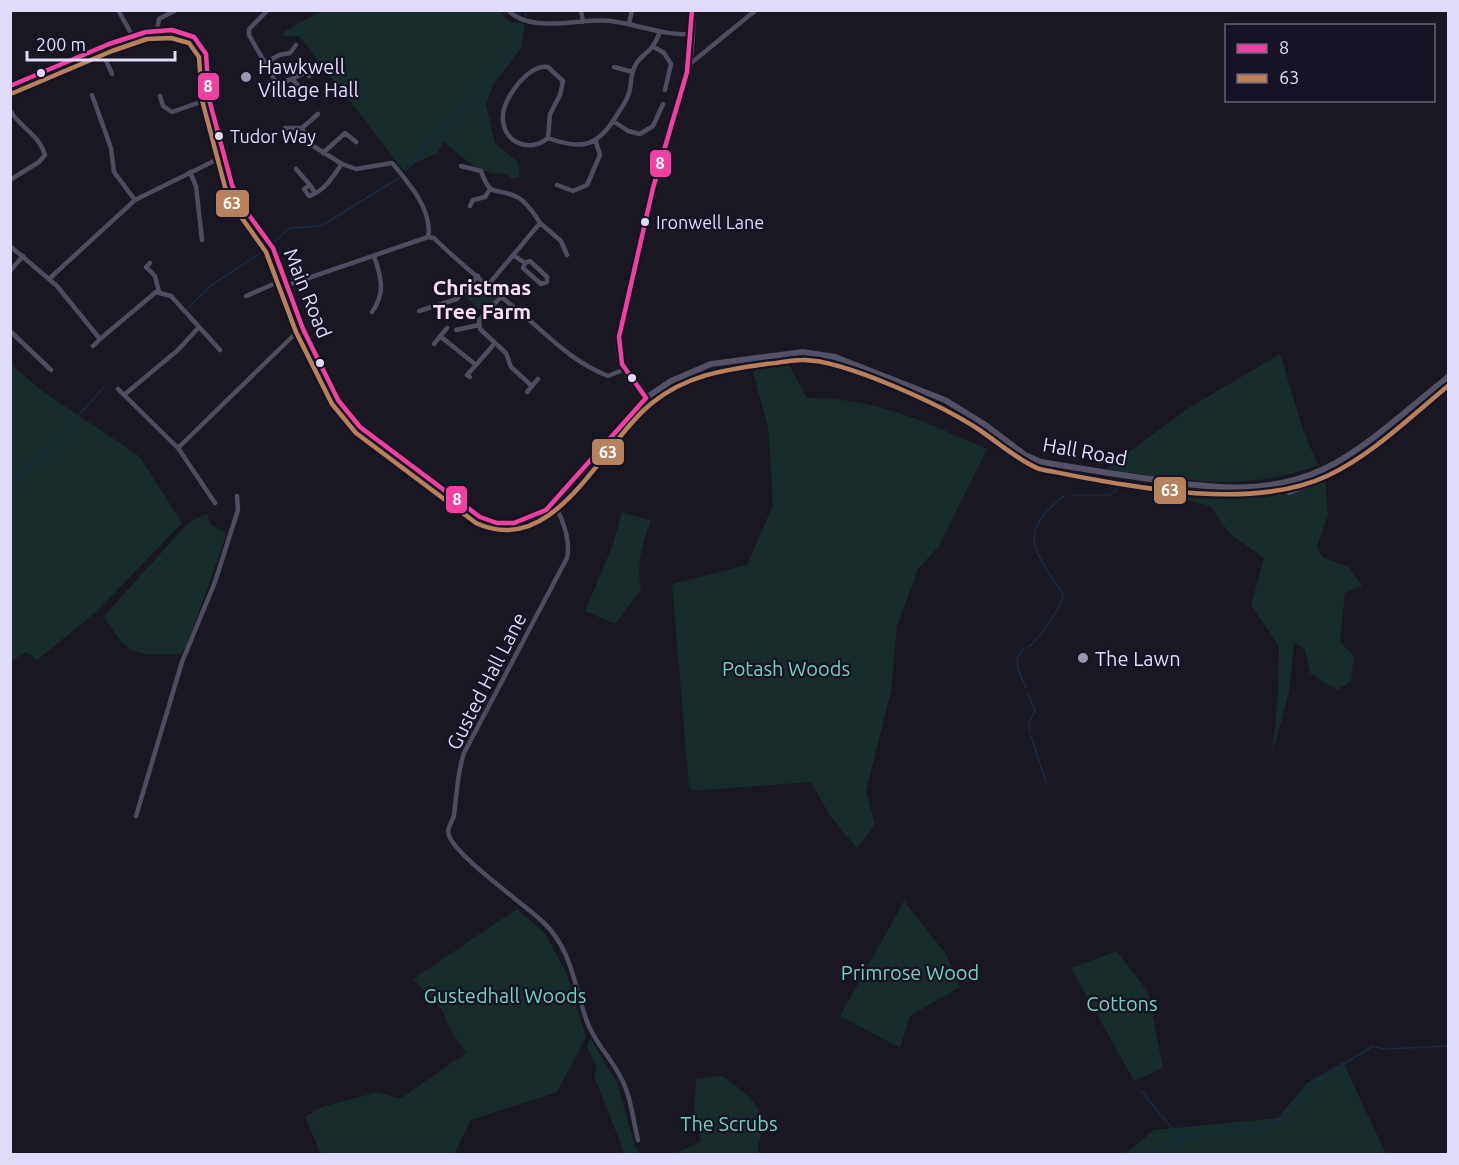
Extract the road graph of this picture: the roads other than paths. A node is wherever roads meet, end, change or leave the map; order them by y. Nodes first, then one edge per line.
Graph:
1 (118, 10) edge
2 (176, 10) edge
3 (275, 10) edge
4 (508, 10) edge
5 (581, 10) edge
6 (632, 10) edge
7 (692, 10) edge
8 (756, 10) edge
9 (268, 11) edge
10 (583, 22) junction
11 (629, 24) junction
12 (157, 30) junction
13 (659, 33) junction
14 (693, 34) junction
15 (132, 35) junction
16 (296, 45) dead end
17 (100, 47) junction
18 (654, 47) junction
19 (693, 48) junction
20 (703, 53) junction
21 (691, 63) junction
22 (264, 64) junction
23 (614, 67) dead end
24 (633, 72) junction
25 (112, 74) dead end
26 (309, 76) dead end
27 (292, 79) junction
28 (277, 84) junction
29 (10, 86) edge
30 (298, 86) dead end
31 (271, 90) dead end
32 (665, 90) dead end
33 (92, 95) dead end
34 (160, 96) dead end
35 (209, 99) junction
36 (663, 104) dead end
37 (10, 110) edge
38 (318, 114) dead end
39 (613, 121) junction
40 (285, 128) dead end
41 (303, 128) junction
42 (548, 138) junction
43 (356, 142) dead end
44 (596, 142) junction
45 (323, 153) junction
46 (224, 156) junction
47 (342, 164) junction
48 (461, 166) dead end
49 (296, 169) dead end
50 (190, 172) junction
51 (10, 180) edge
52 (557, 185) dead end
53 (490, 189) junction
54 (582, 189) junction
55 (586, 195) dead end
56 (135, 200) junction
57 (470, 206) dead end
58 (540, 223) junction
59 (428, 237) junction
60 (202, 240) dead end
61 (10, 246) edge
62 (513, 255) junction
63 (567, 255) dead end
64 (23, 256) junction
65 (374, 256) junction
66 (525, 263) junction
67 (10, 271) edge
68 (141, 271) dead end
69 (478, 276) junction
70 (49, 279) junction
71 (284, 283) junction
72 (488, 285) junction
73 (159, 292) junction
74 (246, 296) dead end
75 (501, 297) junction
76 (427, 308) junction
77 (419, 311) dead end
78 (372, 312) dead end
79 (430, 317) dead end
80 (479, 325) junction
81 (199, 327) junction
82 (447, 328) dead end
83 (303, 329) junction
84 (456, 330) dead end
85 (10, 331) edge
86 (440, 336) junction
87 (100, 339) junction
88 (495, 343) junction
89 (434, 344) dead end
90 (93, 346) dead end
91 (220, 350) dead end
92 (476, 365) junction
93 (51, 370) dead end
94 (623, 370) junction
95 (470, 377) dead end
96 (1449, 377) edge
97 (538, 379) dead end
98 (532, 386) junction
99 (118, 389) dead end
100 (527, 392) dead end
101 (124, 395) junction
102 (646, 398) junction
103 (178, 448) junction
104 (1316, 472) junction
105 (1289, 493) dead end
106 (237, 496) dead end
107 (215, 503) dead end
108 (553, 503) junction
109 (136, 816) dead end
110 (638, 1140) dead end

1 - 15 street
2 - 12 street
3 - 9 street
4 - 10 street
5 - 10 street
6 - 11 street
7 - 14 main road
8 - 20 street
9 - 22 street
10 - 11 street
11 - 13 street
12 - 15 main road, Main Road
12 - 35 main road, Main Road
13 - 14 street
13 - 18 street
14 - 19 main road
15 - 17 main road, Main Road
16 - 22 street
17 - 25 street
17 - 29 main road, Main Road
18 - 24 street
18 - 32 street
19 - 20 street
19 - 21 main road
20 - 21 street
21 - 94 main road
22 - 28 street
23 - 24 street
24 - 39 street
26 - 27 street
27 - 28 street
27 - 30 street
28 - 31 street
33 - 56 street
34 - 35 street
35 - 46 main road, Main Road
36 - 39 street
37 - 51 street
38 - 41 street
39 - 44 street
40 - 41 street
41 - 45 street
42 - 42 street
42 - 44 street
43 - 45 street
44 - 54 street
45 - 47 street
46 - 50 street
46 - 71 main road, Main Road
47 - 49 street
47 - 59 street
48 - 53 street
50 - 56 street
50 - 60 street
52 - 54 street
53 - 57 street
53 - 58 street
54 - 55 street
56 - 70 street
58 - 62 street
58 - 63 street
59 - 65 street
59 - 69 street
61 - 64 street
62 - 66 street
62 - 72 street
64 - 67 street
64 - 70 street
65 - 71 street
65 - 78 street
66 - 66 street
68 - 73 street
69 - 72 street
69 - 76 street
70 - 87 street
71 - 74 street
71 - 83 main road, Main Road
72 - 75 street
73 - 81 street
73 - 87 street
75 - 80 street
75 - 94 street
76 - 77 street
76 - 79 street
80 - 84 street
80 - 88 street
81 - 91 street
81 - 101 street
82 - 86 street
83 - 103 street
83 - 108 main road, Main Road
85 - 93 street
86 - 89 street
86 - 92 street
87 - 90 street
88 - 92 street
88 - 98 street
92 - 95 street
94 - 102 main road
96 - 104 main road, Hall Road
97 - 98 street
98 - 100 street
99 - 101 street
101 - 103 street
102 - 104 main road, Hall Road
102 - 108 main road, Main Road
103 - 107 street
104 - 105 street
106 - 109 street
108 - 110 street, Gusted Hall Lane

